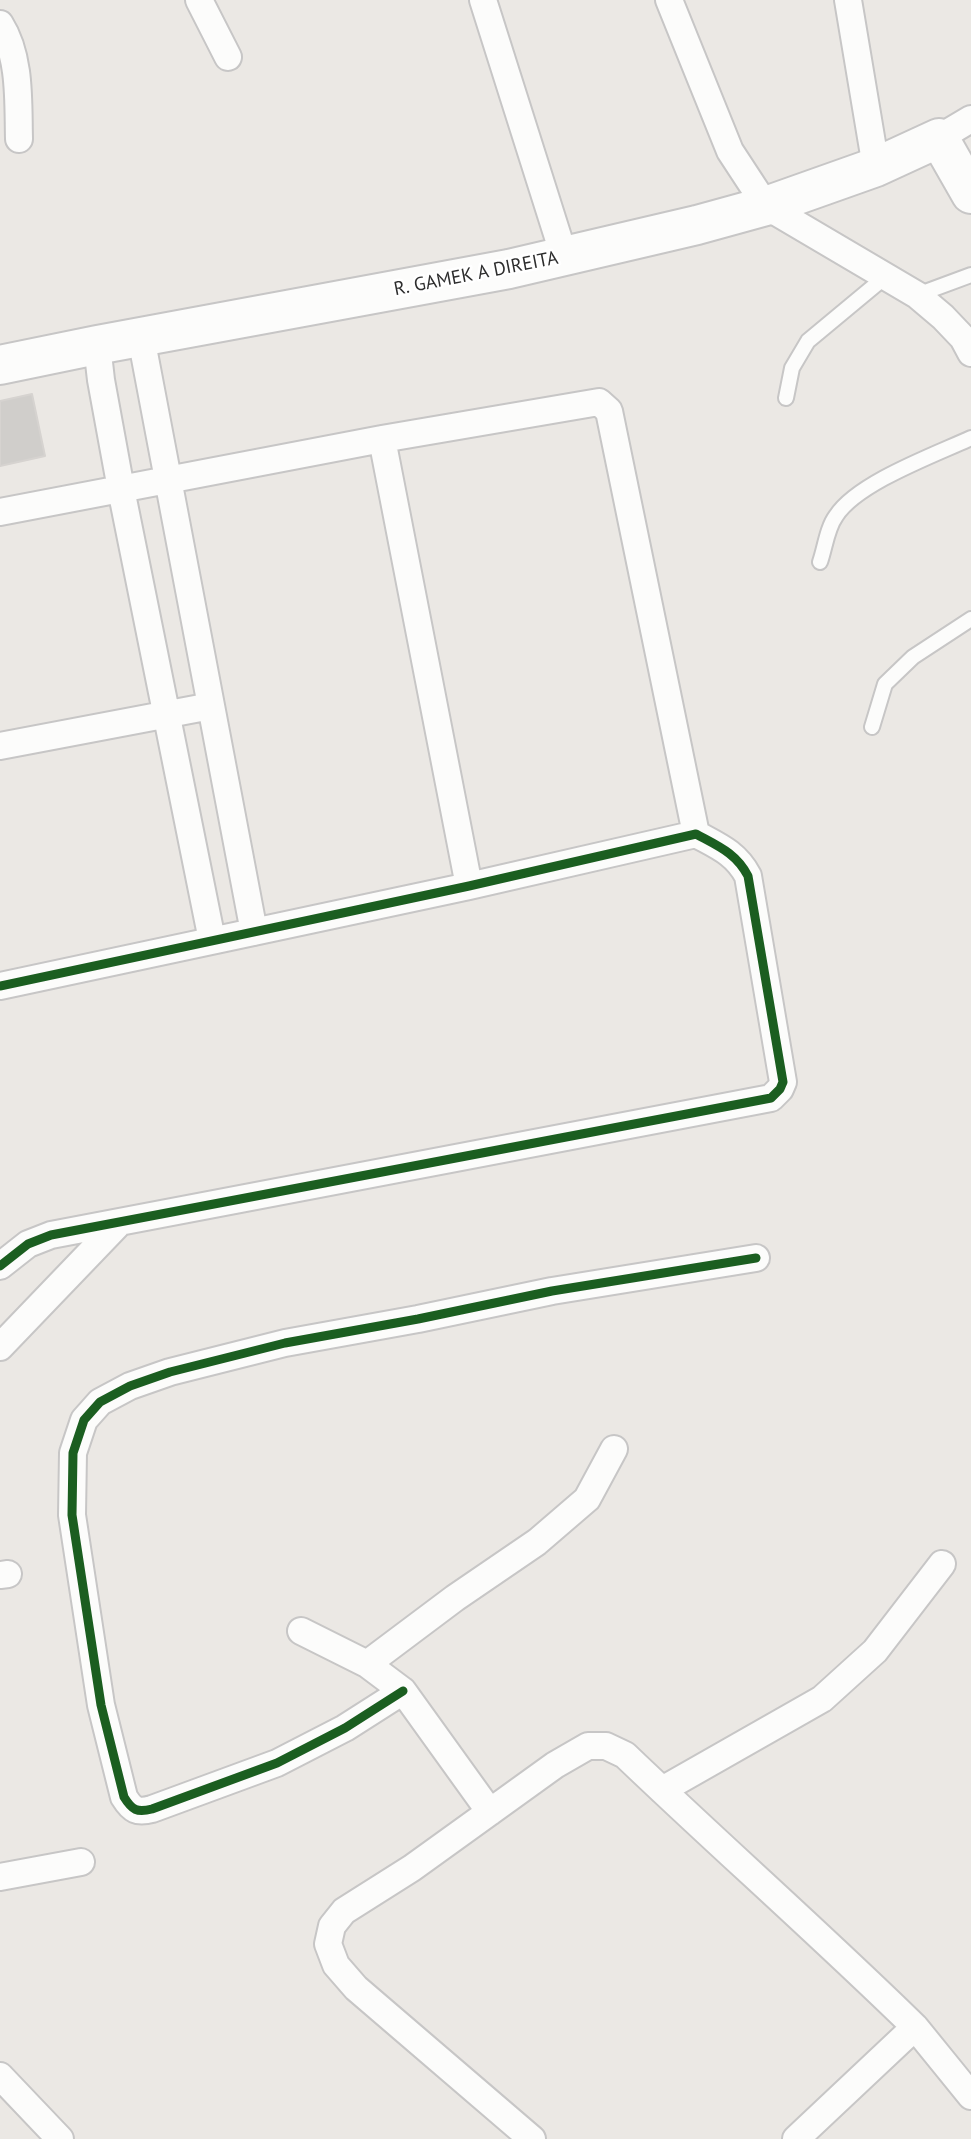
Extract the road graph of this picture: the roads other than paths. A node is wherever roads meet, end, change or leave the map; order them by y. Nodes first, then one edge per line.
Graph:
1 (199, 0) edge
2 (483, 0) edge
3 (668, 0) edge
4 (848, 0) edge
5 (0, 24) edge
6 (228, 57) dead end
7 (971, 120) edge
8 (939, 138) junction
9 (19, 139) dead end
10 (876, 167) junction
11 (971, 194) edge
12 (766, 206) junction
13 (564, 256) junction
14 (971, 275) edge
15 (885, 277) junction
16 (917, 295) junction
17 (141, 337) junction
18 (97, 345) junction
19 (971, 353) edge
20 (0, 365) edge
21 (786, 398) dead end
22 (971, 438) edge
23 (382, 439) junction
24 (168, 481) junction
25 (121, 489) junction
26 (0, 512) edge
27 (820, 562) dead end
28 (971, 619) edge
29 (211, 706) junction
30 (167, 714) junction
31 (872, 727) dead end
32 (0, 746) edge
33 (696, 834) junction
34 (469, 886) junction
35 (254, 932) junction
36 (212, 940) junction
37 (0, 986) edge
38 (120, 1222) junction
39 (756, 1258) dead end
40 (0, 1266) edge
41 (0, 1347) edge
42 (614, 1449) dead end
43 (942, 1564) dead end
44 (301, 1630) dead end
45 (367, 1664) junction
46 (403, 1691) junction
47 (662, 1790) junction
48 (490, 1812) junction
49 (81, 1862) dead end
50 (0, 1877) edge
51 (915, 2027) junction
52 (0, 2076) edge
53 (971, 2096) edge
54 (60, 2139) edge
55 (532, 2139) edge
56 (796, 2139) edge

1 - 6 street
2 - 13 street
3 - 12 street
4 - 10 street
5 - 9 street
7 - 8 street
8 - 10 main road, R. GAMEK A DIREITA
8 - 11 main road
10 - 12 main road, R. GAMEK A DIREITA
12 - 13 main road, R. GAMEK A DIREITA
12 - 15 street
13 - 17 main road, R. GAMEK A DIREITA
14 - 16 lane
15 - 16 street
15 - 21 lane
16 - 19 street
17 - 18 main road, R. GAMEK A DIREITA
17 - 24 street
18 - 20 main road, R. GAMEK A DIREITA
18 - 25 street
22 - 27 lane
23 - 24 street
23 - 33 street
23 - 34 street
24 - 25 street
24 - 29 street
25 - 26 street
25 - 30 street
28 - 31 lane
29 - 30 street
29 - 35 street
30 - 32 street
30 - 36 street
33 - 34 street
33 - 38 street
34 - 35 street
35 - 36 street
36 - 37 street
38 - 40 street
38 - 41 street
39 - 46 street
42 - 45 street
43 - 47 street
44 - 45 street
45 - 46 street
46 - 48 street
47 - 48 street
47 - 51 street
48 - 55 street
49 - 50 street
51 - 53 street
51 - 56 street
52 - 54 street

